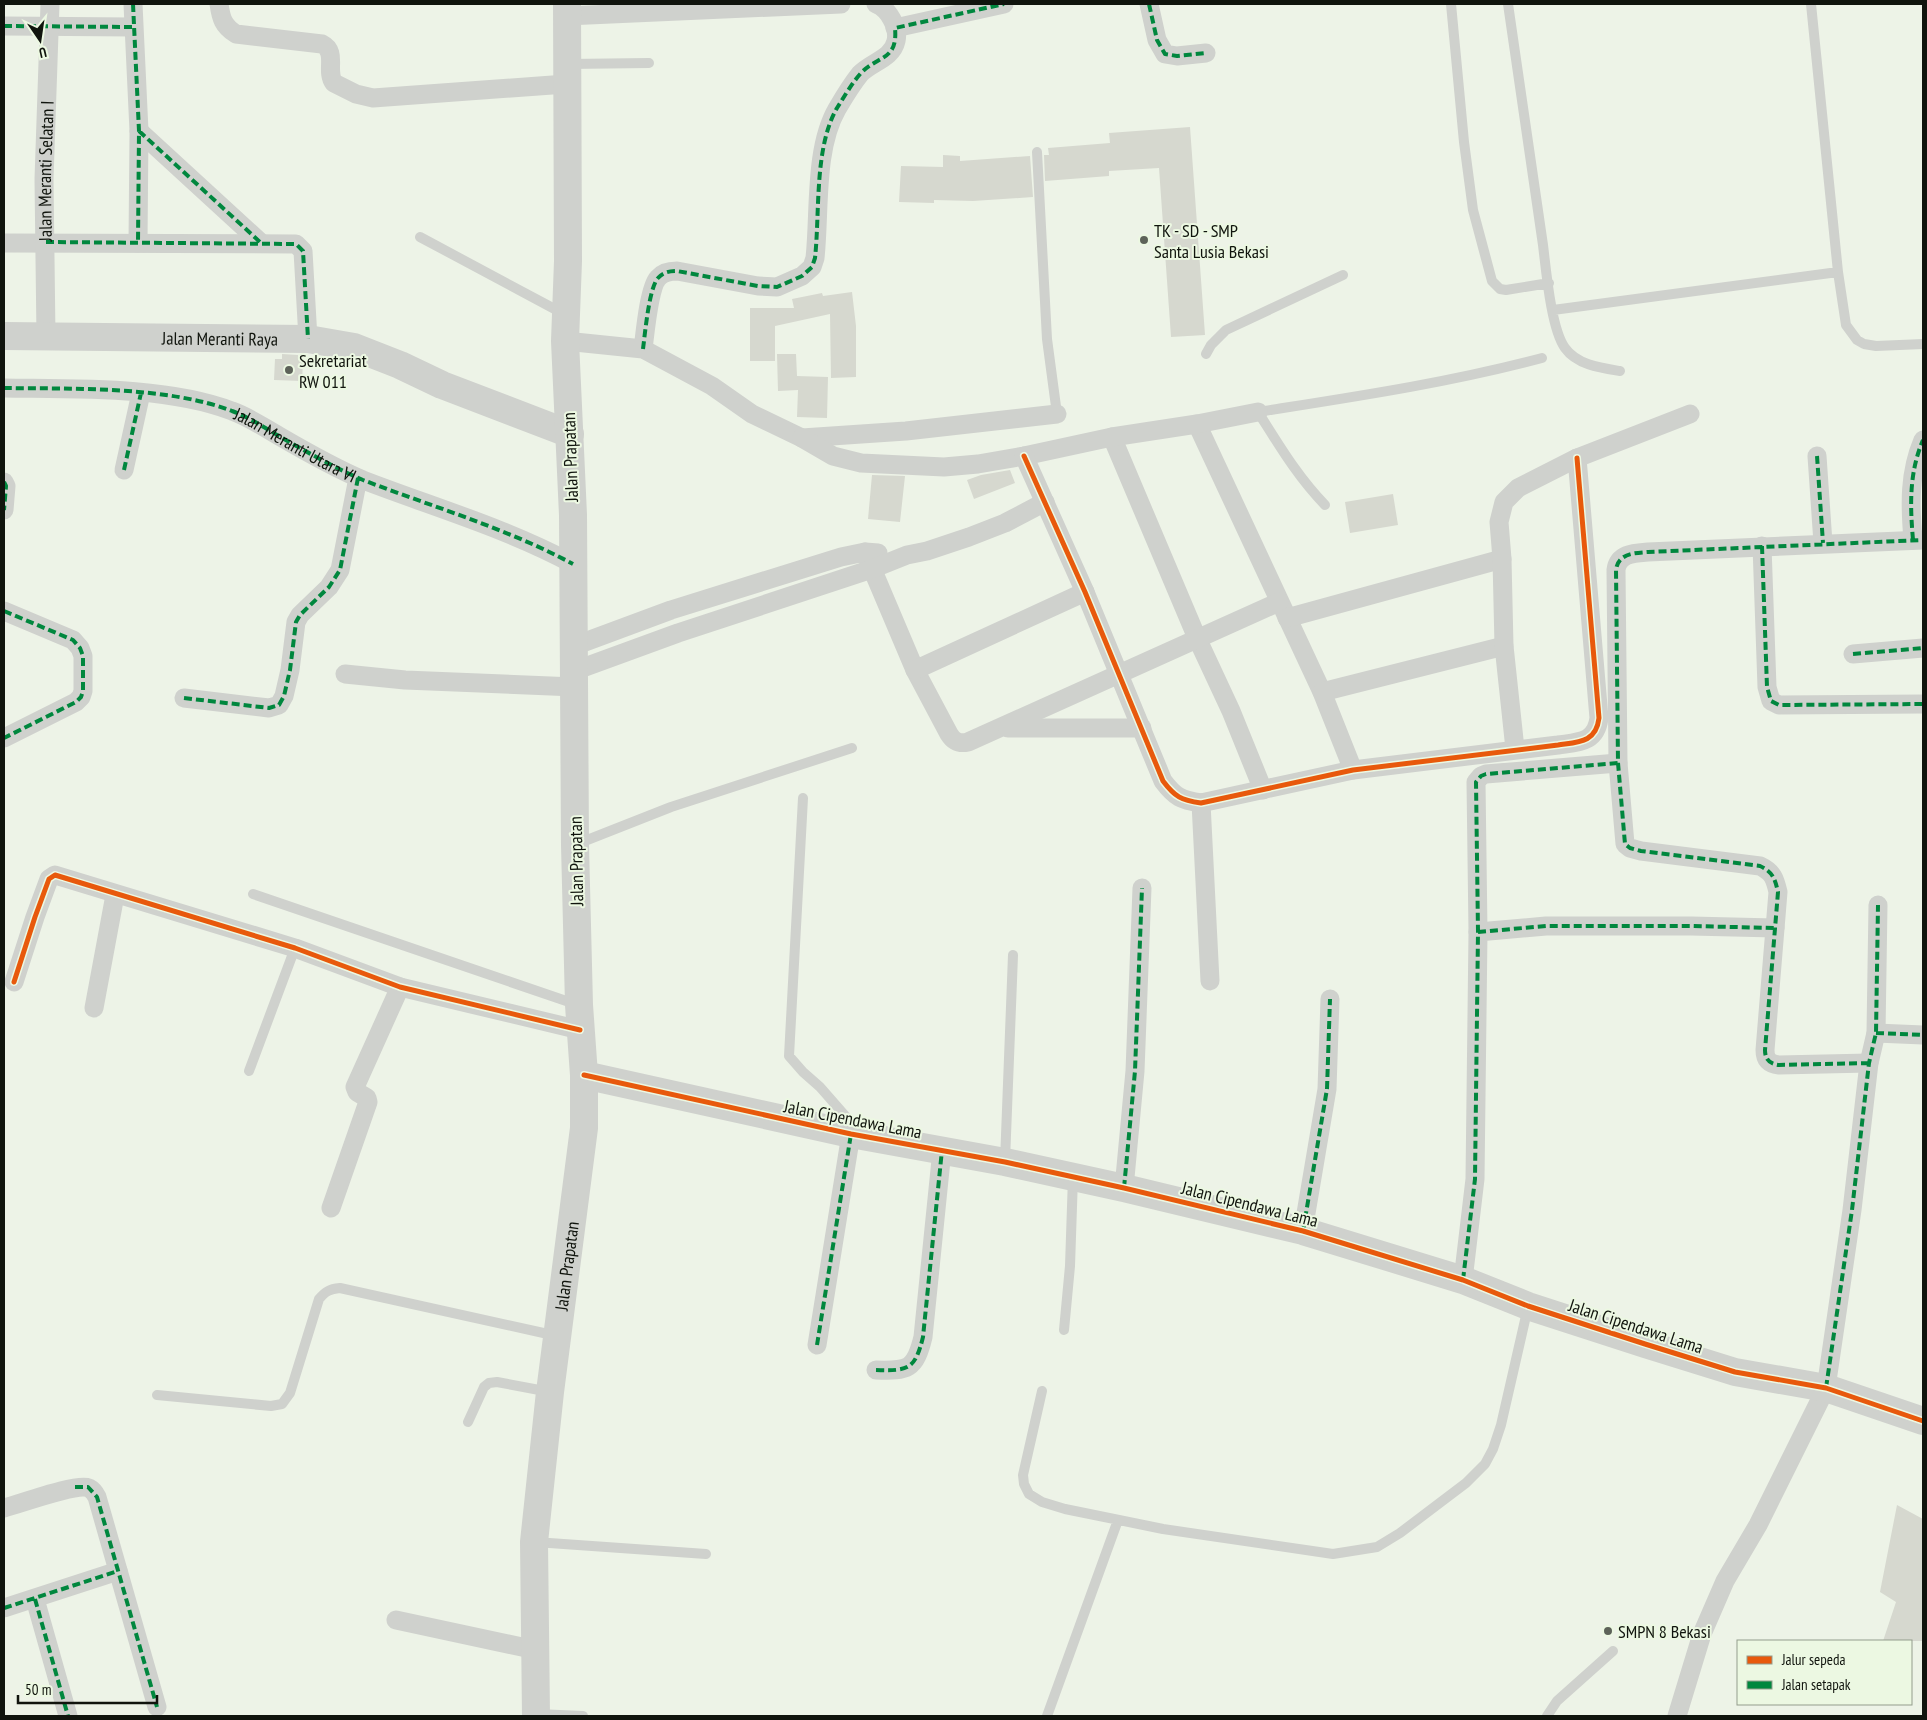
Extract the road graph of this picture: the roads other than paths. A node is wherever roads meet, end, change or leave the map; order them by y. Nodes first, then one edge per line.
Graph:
1 (50, 4) edge
2 (133, 4) edge
3 (219, 4) edge
4 (841, 4) edge
5 (876, 4) edge
6 (999, 4) edge
7 (1150, 4) edge
8 (1451, 4) edge
9 (1508, 4) edge
10 (1811, 4) edge
11 (567, 10) edge
12 (4, 26) edge
13 (50, 26) junction
14 (133, 28) junction
15 (895, 28) junction
16 (1206, 53) dead end
17 (649, 63) dead end
18 (566, 74) junction
19 (139, 131) junction
20 (1037, 152) dead end
21 (420, 237) dead end
22 (46, 242) junction
23 (260, 242) junction
24 (4, 243) edge
25 (138, 243) junction
26 (1838, 272) junction
27 (1343, 275) dead end
28 (1548, 284) junction
29 (1553, 310) junction
30 (565, 328) junction
31 (4, 336) edge
32 (46, 337) junction
33 (308, 339) junction
34 (1923, 344) edge
35 (643, 349) junction
36 (1206, 354) dead end
37 (1542, 358) dead end
38 (1620, 371) dead end
39 (4, 388) edge
40 (141, 393) junction
41 (1258, 412) junction
42 (1057, 414) joint
43 (1690, 414) dead end
44 (1197, 424) junction
45 (570, 434) junction
46 (1112, 437) junction
47 (802, 438) junction
48 (1923, 440) edge
49 (1024, 456) junction
50 (1817, 456) dead end
51 (1577, 458) junction
52 (124, 470) dead end
53 (358, 478) junction
54 (5, 484) edge
55 (1046, 502) junction
56 (1325, 505) dead end
57 (4, 510) edge
58 (1918, 540) edge
59 (1823, 543) junction
60 (1762, 546) junction
61 (1502, 559) junction
62 (868, 561) junction
63 (573, 564) junction
64 (1085, 592) junction
65 (725, 593) junction
66 (1283, 610) junction
67 (4, 611) edge
68 (733, 615) junction
69 (1197, 638) junction
70 (1504, 646) junction
71 (1923, 648) edge
72 (1853, 654) dead end
73 (574, 668) junction
74 (915, 670) junction
75 (345, 674) dead end
76 (1120, 674) junction
77 (1322, 692) junction
78 (184, 698) dead end
79 (1923, 704) edge
80 (1000, 728) junction
81 (1142, 728) junction
82 (4, 738) edge
83 (852, 748) dead end
84 (1515, 750) junction
85 (1618, 763) junction
86 (1353, 770) junction
87 (1263, 790) junction
88 (803, 798) dead end
89 (1201, 802) junction
90 (575, 845) junction
91 (1142, 888) dead end
92 (253, 894) dead end
93 (115, 895) junction
94 (1878, 905) dead end
95 (1775, 928) junction
96 (1478, 932) junction
97 (295, 948) junction
98 (1014, 954) dead end
99 (1210, 981) dead end
100 (14, 982) dead end
101 (400, 987) junction
102 (1330, 999) dead end
103 (94, 1008) dead end
104 (579, 1018) junction
105 (1876, 1033) junction
106 (1923, 1035) edge
107 (1869, 1063) junction
108 (249, 1071) dead end
109 (584, 1075) junction
110 (851, 1134) junction
111 (942, 1150) junction
112 (1005, 1162) junction
113 (1073, 1176) junction
114 (1124, 1188) junction
115 (331, 1208) dead end
116 (1303, 1231) junction
117 (1463, 1280) junction
118 (1528, 1306) junction
119 (1064, 1330) dead end
120 (558, 1336) junction
121 (817, 1345) dead end
122 (876, 1370) dead end
123 (1826, 1388) junction
124 (1042, 1391) dead end
125 (550, 1392) junction
126 (156, 1394) dead end
127 (468, 1422) dead end
128 (1923, 1422) edge
129 (4, 1508) edge
130 (1118, 1520) junction
131 (534, 1542) junction
132 (706, 1554) dead end
133 (118, 1571) junction
134 (35, 1599) junction
135 (4, 1608) edge
136 (396, 1620) dead end
137 (536, 1650) junction
138 (1613, 1651) dead end
139 (157, 1707) dead end
140 (536, 1715) edge
141 (68, 1716) edge
142 (583, 1716) edge
143 (1047, 1716) edge
144 (1547, 1716) edge
145 (1677, 1716) edge

1 - 13 street, Jalan Meranti Selatan I
2 - 14 street
3 - 18 street
4 - 11 street
5 - 15 street
6 - 15 street
7 - 16 street
8 - 28 lane
9 - 28 lane
10 - 26 lane
11 - 18 street, Jalan Prapatan
12 - 13 street
13 - 14 street
13 - 22 street, Jalan Meranti Selatan I
14 - 19 street
15 - 35 street
17 - 18 lane
18 - 30 street, Jalan Prapatan
19 - 23 street
19 - 25 street
20 - 42 lane
21 - 30 lane
22 - 24 street
22 - 25 street
22 - 32 street, Jalan Meranti Selatan I
23 - 25 street
23 - 33 street
26 - 29 lane
26 - 34 lane
27 - 36 lane
28 - 29 lane
29 - 38 lane
30 - 35 street
30 - 45 street, Jalan Prapatan
31 - 32 street, Jalan Meranti Raya
32 - 33 street, Jalan Meranti Raya
33 - 45 street, Jalan Meranti Raya
35 - 47 street
37 - 41 lane
39 - 40 street, Jalan Meranti Utara VI
40 - 52 street
40 - 53 street, Jalan Meranti Utara VI
41 - 44 street
41 - 56 lane
42 - 47 street
43 - 51 street
44 - 46 street
44 - 66 street
45 - 63 street, Jalan Prapatan
46 - 49 street
46 - 69 street
47 - 49 street
48 - 58 street
49 - 55 street
50 - 59 street
51 - 61 street
51 - 84 street
53 - 63 street, Jalan Meranti Utara VI
53 - 78 street
54 - 57 street
55 - 62 street
55 - 64 street
58 - 59 street
59 - 60 street
60 - 79 street
60 - 85 street
61 - 66 street
61 - 70 street
62 - 65 street
62 - 68 street
62 - 74 street
63 - 73 street, Jalan Prapatan
64 - 74 street
64 - 76 street
65 - 68 street
65 - 73 street
66 - 69 street
66 - 77 street
67 - 82 street
68 - 73 street
69 - 76 street
69 - 87 street
70 - 77 street
70 - 84 street
71 - 72 street
73 - 75 street
73 - 90 street, Jalan Prapatan
74 - 80 street
76 - 80 street
76 - 81 street
77 - 86 street
80 - 81 street
81 - 89 street
83 - 90 lane
84 - 86 street
85 - 95 street
85 - 96 street
86 - 87 street
87 - 89 street
88 - 110 lane
89 - 99 street
90 - 104 street, Jalan Prapatan
91 - 114 street
92 - 104 lane
93 - 97 street
93 - 100 street
93 - 103 street
94 - 105 street
95 - 96 street
95 - 107 street
96 - 117 street
97 - 101 street
97 - 108 lane
98 - 112 lane
101 - 104 street
101 - 115 street
102 - 116 street
104 - 109 street, Jalan Prapatan
105 - 106 street
105 - 107 street
107 - 123 street
109 - 110 street, Jalan Cipendawa Lama
109 - 120 street, Jalan Prapatan
110 - 111 street, Jalan Cipendawa Lama
110 - 121 street
111 - 112 street, Jalan Cipendawa Lama
111 - 122 street
112 - 113 street, Jalan Cipendawa Lama
113 - 114 street, Jalan Cipendawa Lama
113 - 119 lane
114 - 116 street, Jalan Cipendawa Lama
116 - 117 street, Jalan Cipendawa Lama
117 - 118 street, Jalan Cipendawa Lama
118 - 123 street, Jalan Cipendawa Lama
118 - 130 lane
120 - 125 street, Jalan Prapatan
120 - 126 lane
123 - 128 street, Jalan Cipendawa Lama
123 - 145 street
124 - 130 lane
125 - 127 lane
125 - 131 street, Jalan Prapatan
129 - 133 street
130 - 143 lane
131 - 132 lane
131 - 137 street, Jalan Prapatan
133 - 134 street
133 - 139 street
134 - 135 street
134 - 141 street
136 - 137 street
137 - 140 street, Jalan Prapatan
138 - 144 lane
140 - 142 lane

